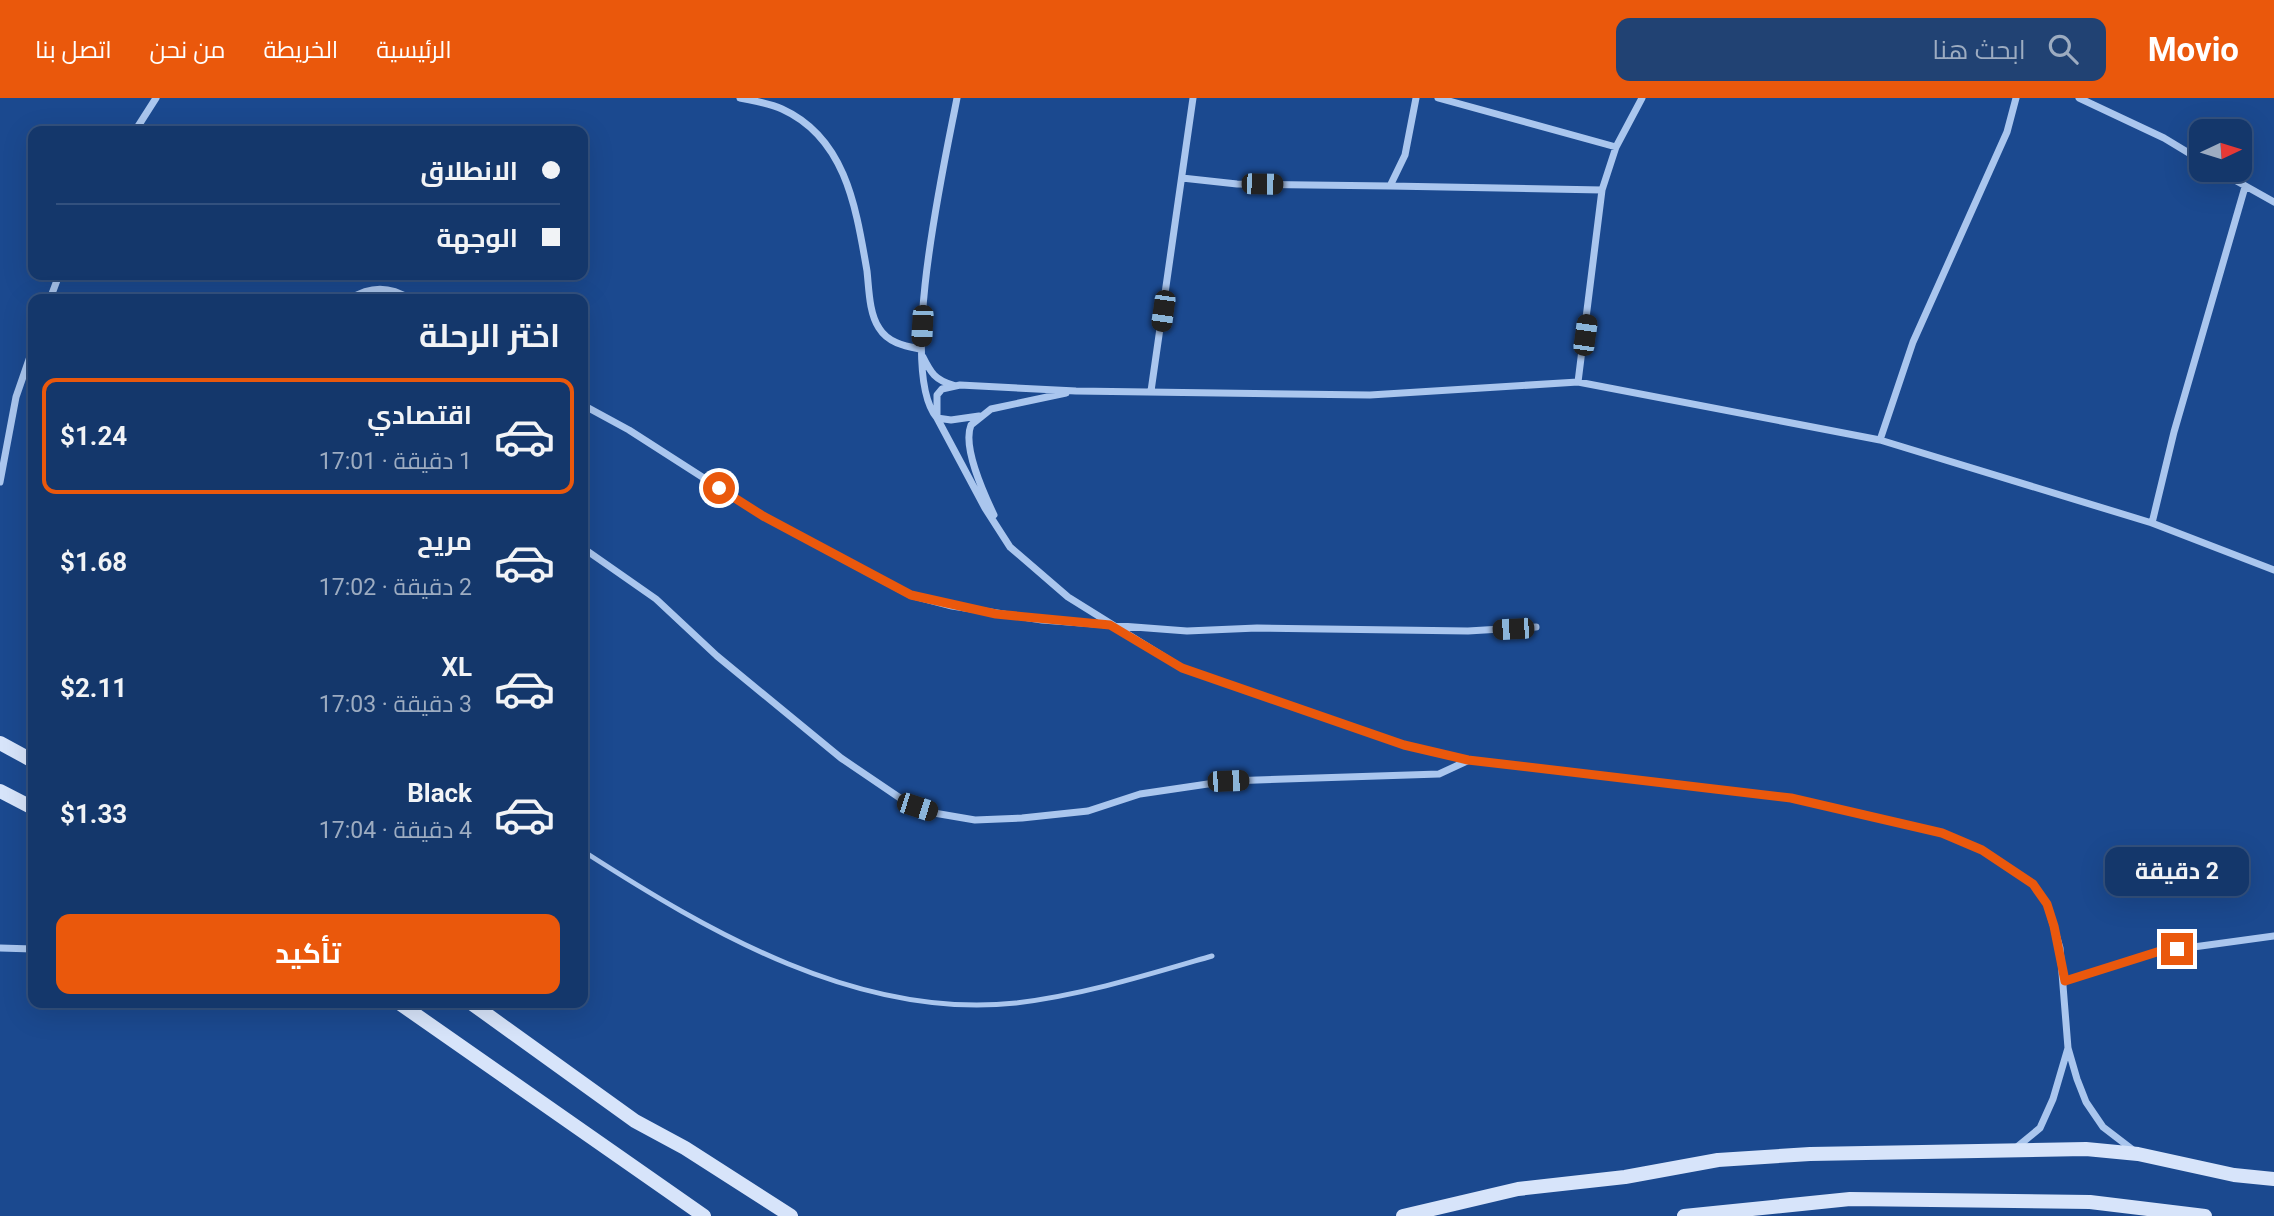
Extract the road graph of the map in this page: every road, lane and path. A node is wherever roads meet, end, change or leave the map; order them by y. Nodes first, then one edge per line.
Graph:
1 (156, 98) edge
2 (740, 98) edge
3 (957, 98) edge
4 (1192, 98) edge
5 (1416, 98) edge
6 (1438, 98) edge
7 (1642, 98) edge
8 (2016, 98) edge
9 (2079, 98) edge
10 (138, 126) edge
11 (1616, 148) junction
12 (2189, 152) edge
13 (1182, 178) junction
14 (2237, 182) edge
15 (1390, 186) junction
16 (2245, 187) junction
17 (1602, 190) junction
18 (2274, 202) edge
19 (356, 294) edge
20 (402, 294) edge
21 (920, 349) junction
22 (28, 362) edge
23 (1578, 382) junction
24 (954, 385) junction
25 (1076, 391) junction
26 (1151, 391) junction
27 (588, 408) edge
28 (979, 415) junction
29 (937, 418) junction
30 (1880, 440) junction
31 (0, 482) edge
32 (2152, 523) junction
33 (1010, 547) junction
34 (588, 551) edge
35 (2274, 570) edge
36 (1110, 625) junction
37 (1536, 627) dead end
38 (0, 743) edge
39 (28, 758) edge
40 (1468, 760) junction
41 (0, 791) edge
42 (28, 805) edge
43 (588, 854) edge
44 (2274, 936) edge
45 (0, 948) edge
46 (28, 950) edge
47 (1212, 956) dead end
48 (2065, 981) junction
49 (406, 1008) edge
50 (478, 1008) edge
51 (2068, 1048) junction
52 (2013, 1151) junction
53 (2138, 1154) junction
54 (2274, 1179) edge
55 (704, 1216) edge
56 (791, 1216) edge
57 (1403, 1216) edge
58 (1684, 1216) edge
59 (2205, 1216) edge

1 - 10 street
2 - 21 street
3 - 21 street
4 - 13 street
5 - 15 street
6 - 11 street
7 - 11 street
8 - 30 street
9 - 12 street
11 - 17 street
13 - 15 street
13 - 26 street
14 - 16 street
15 - 17 street
16 - 18 street
16 - 32 street
17 - 23 street
19 - 20 street
21 - 24 street
21 - 29 street
22 - 31 street
23 - 26 street
23 - 30 street
24 - 25 street
24 - 29 street
25 - 26 street
25 - 28 street
27 - 36 street
28 - 29 street
28 - 33 street
29 - 33 street
30 - 32 street
32 - 35 street
33 - 36 street
34 - 40 street
36 - 37 street
36 - 40 street
38 - 39 main road
40 - 48 street
41 - 42 main road
43 - 47 lane
44 - 48 street
45 - 46 street
48 - 51 street
49 - 55 main road
50 - 56 main road
51 - 52 street
51 - 53 street
52 - 53 main road
52 - 57 main road
53 - 54 main road
58 - 59 main road

